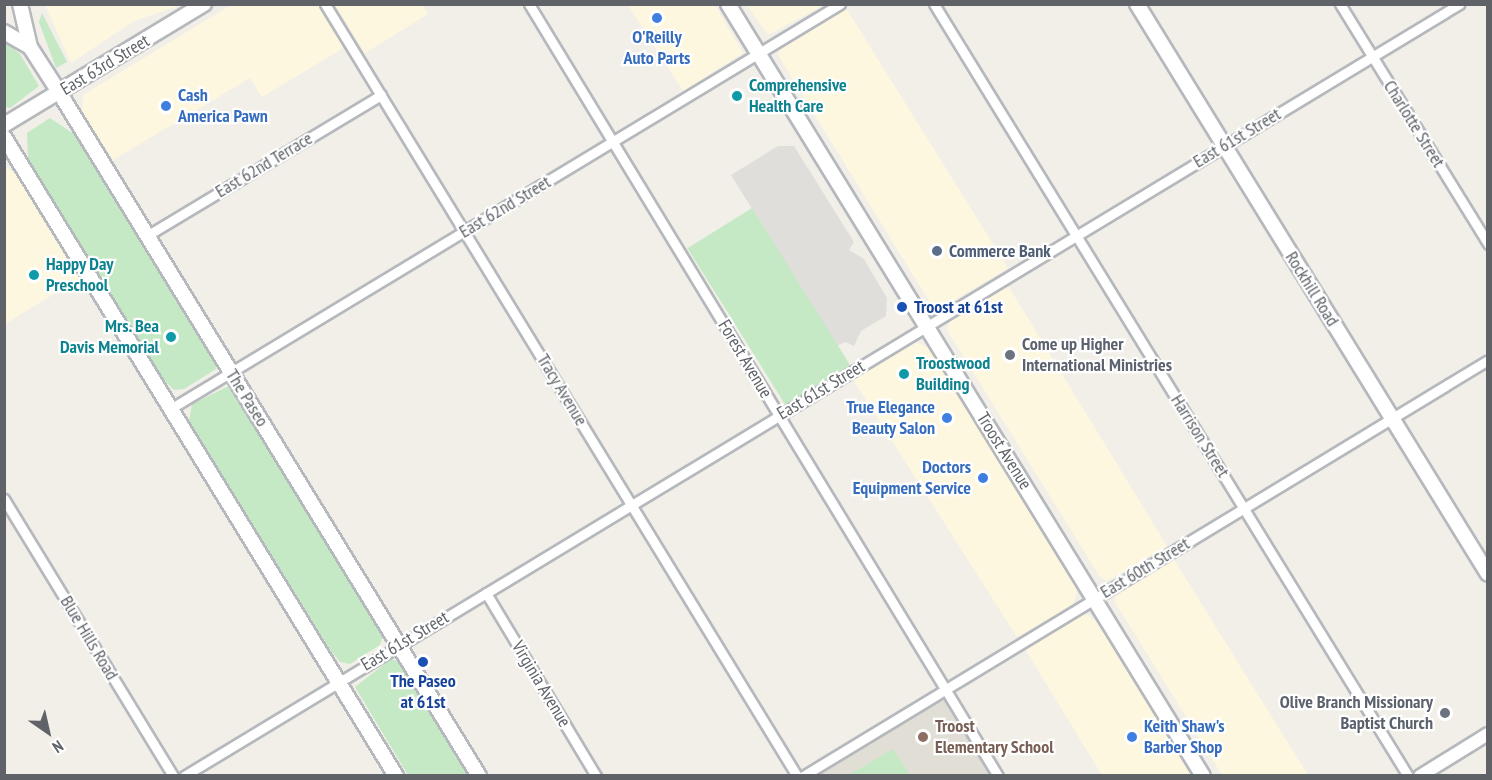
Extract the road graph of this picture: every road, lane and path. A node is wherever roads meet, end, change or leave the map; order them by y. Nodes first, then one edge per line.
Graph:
1 (20, 4) edge
2 (204, 4) edge
3 (325, 4) edge
4 (529, 4) edge
5 (728, 4) edge
6 (840, 4) edge
7 (934, 4) edge
8 (1137, 4) edge
9 (1340, 4) edge
10 (1459, 4) edge
11 (4, 32) edge
12 (30, 47) junction
13 (758, 54) junction
14 (1372, 57) junction
15 (59, 92) junction
16 (381, 95) junction
17 (4, 125) edge
18 (4, 137) edge
19 (614, 141) junction
20 (1224, 146) junction
21 (465, 231) junction
22 (148, 235) junction
23 (1076, 235) junction
24 (1488, 244) edge
25 (927, 325) junction
26 (1488, 360) edge
27 (231, 373) junction
28 (170, 409) junction
29 (777, 416) junction
30 (1392, 418) junction
31 (4, 499) edge
32 (632, 504) junction
33 (1244, 508) junction
34 (1488, 574) edge
35 (486, 593) junction
36 (1095, 598) junction
37 (399, 645) junction
38 (338, 682) junction
39 (945, 689) junction
40 (1488, 734) edge
41 (204, 764) junction
42 (173, 776) edge
43 (184, 776) edge
44 (195, 776) edge
45 (396, 776) edge
46 (479, 776) edge
47 (596, 776) edge
48 (797, 776) edge
49 (803, 776) edge
50 (998, 776) edge
51 (1203, 776) edge
52 (1408, 776) edge
53 (1420, 776) edge

1 - 12 main road
2 - 15 main road, East 63rd Street
3 - 16 street, Tracy Avenue
4 - 19 street, Forest Avenue
5 - 13 main road, Troost Avenue
6 - 13 street, East 62nd Street
7 - 23 street, Harrison Street
8 - 20 main road, Rockhill Road
9 - 14 street, Charlotte Street
10 - 14 street, East 61st Street
11 - 12 main road, The Paseo
12 - 15 main road, The Paseo
13 - 19 street, East 62nd Street
13 - 25 main road, Troost Avenue
14 - 20 street, East 61st Street
14 - 24 street, Charlotte Street
15 - 17 main road, East 63rd Street
15 - 22 main road, The Paseo
16 - 21 street, Tracy Avenue
16 - 22 street, East 62nd Terrace
18 - 28 main road
19 - 21 street, East 62nd Street
19 - 29 street, Forest Avenue
20 - 23 street, East 61st Street
20 - 30 main road, Rockhill Road
21 - 27 street, East 62nd Street
21 - 32 street, Tracy Avenue
22 - 27 main road, The Paseo
23 - 25 street, East 61st Street
23 - 33 street, Harrison Street
25 - 29 street, East 61st Street
25 - 36 main road, Troost Avenue
26 - 30 street, East 60th Street
27 - 28 street, East 62nd Street
27 - 37 main road, The Paseo
28 - 38 main road
29 - 32 street, East 61st Street
29 - 39 street, Forest Avenue
30 - 33 street, East 60th Street
30 - 34 main road, Rockhill Road
31 - 42 street, Blue Hills Road
32 - 35 street, East 61st Street
32 - 48 street, Tracy Avenue
33 - 36 street, East 60th Street
33 - 52 street, Harrison Street
35 - 37 street, East 61st Street
35 - 47 street, Virginia Avenue
36 - 39 street, East 60th Street
36 - 51 main road, Troost Avenue
37 - 38 street, East 61st Street
37 - 46 main road, The Paseo
38 - 41 street, East 61st Street
38 - 45 main road
39 - 49 street, East 60th Street
39 - 50 street, Forest Avenue
40 - 53 street
41 - 43 street, East 61st Street
41 - 44 street

